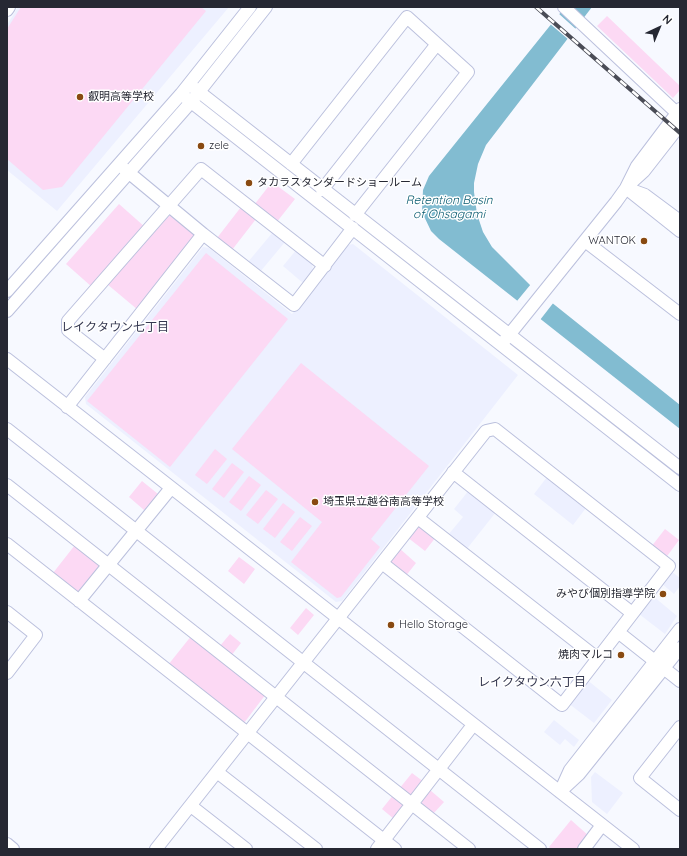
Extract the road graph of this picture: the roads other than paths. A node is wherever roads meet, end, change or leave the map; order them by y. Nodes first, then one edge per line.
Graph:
1 (9, 7) edge
2 (250, 7) edge
3 (266, 7) edge
4 (564, 7) edge
5 (7, 10) edge
6 (437, 44) junction
7 (185, 89) junction
8 (195, 97) junction
9 (679, 116) edge
10 (118, 164) junction
11 (291, 164) junction
12 (128, 172) junction
13 (626, 188) junction
14 (322, 190) junction
15 (169, 208) junction
16 (355, 215) junction
17 (680, 221) edge
18 (353, 228) junction
19 (680, 231) edge
20 (203, 234) junction
21 (585, 241) junction
22 (325, 266) junction
23 (7, 291) edge
24 (7, 311) edge
25 (680, 314) edge
26 (510, 334) junction
27 (502, 344) junction
28 (7, 359) edge
29 (106, 359) junction
30 (67, 407) junction
31 (7, 429) edge
32 (680, 468) edge
33 (453, 472) junction
34 (680, 485) edge
35 (7, 486) edge
36 (171, 488) junction
37 (418, 518) junction
38 (137, 531) junction
39 (9, 550) edge
40 (382, 563) junction
41 (108, 565) junction
42 (79, 601) junction
43 (7, 612) edge
44 (632, 613) junction
45 (338, 618) junction
46 (680, 629) edge
47 (618, 632) junction
48 (680, 648) edge
49 (597, 658) junction
50 (303, 662) junction
51 (659, 665) junction
52 (7, 673) edge
53 (680, 681) edge
54 (277, 697) junction
55 (473, 725) junction
56 (680, 727) edge
57 (248, 734) junction
58 (676, 741) edge
59 (440, 769) junction
60 (217, 772) junction
61 (560, 792) junction
62 (412, 804) junction
63 (190, 806) junction
64 (680, 810) edge
65 (602, 825) junction
66 (7, 844) edge
67 (380, 844) edge
68 (13, 849) edge
69 (156, 849) edge
70 (246, 849) edge
71 (316, 849) edge
72 (395, 849) edge
73 (469, 849) edge
74 (540, 849) edge
75 (584, 849) edge
76 (633, 849) edge

1 - 5 street
2 - 7 street
3 - 8 street
4 - 9 street
6 - 11 street
6 - 14 street
6 - 16 street
7 - 8 street
7 - 10 street
8 - 11 street
8 - 12 street
8 - 18 street
9 - 13 street
10 - 12 street
10 - 23 street
11 - 14 street
12 - 15 street
12 - 24 street
13 - 17 street
13 - 19 street
13 - 21 street
14 - 16 street
15 - 20 street
15 - 22 street
15 - 29 street
16 - 26 street
18 - 22 street
18 - 27 street
20 - 22 street
20 - 29 street
21 - 25 street
21 - 26 street
26 - 27 street
26 - 32 street
27 - 34 street
28 - 30 street
29 - 30 street
30 - 36 street
31 - 38 street
33 - 37 street
33 - 44 street
33 - 44 street
35 - 41 street
36 - 38 street
36 - 45 street
37 - 40 street
37 - 49 street
38 - 41 street
38 - 50 street
39 - 42 street
40 - 45 street
40 - 49 street
41 - 42 street
41 - 54 street
42 - 57 street
43 - 52 street
44 - 47 street
45 - 50 street
45 - 55 street
46 - 51 street
47 - 49 street
47 - 51 street
48 - 51 street
50 - 54 street
50 - 59 street
51 - 53 street
51 - 61 street
54 - 57 street
54 - 62 street
55 - 59 street
55 - 61 street
56 - 58 street
57 - 60 street
57 - 67 street
58 - 64 street
59 - 62 street
59 - 74 street
60 - 63 street
60 - 71 street
61 - 65 street
62 - 67 street
62 - 73 street
63 - 69 street
63 - 70 street
65 - 75 street
65 - 76 street
66 - 68 street
67 - 72 street

